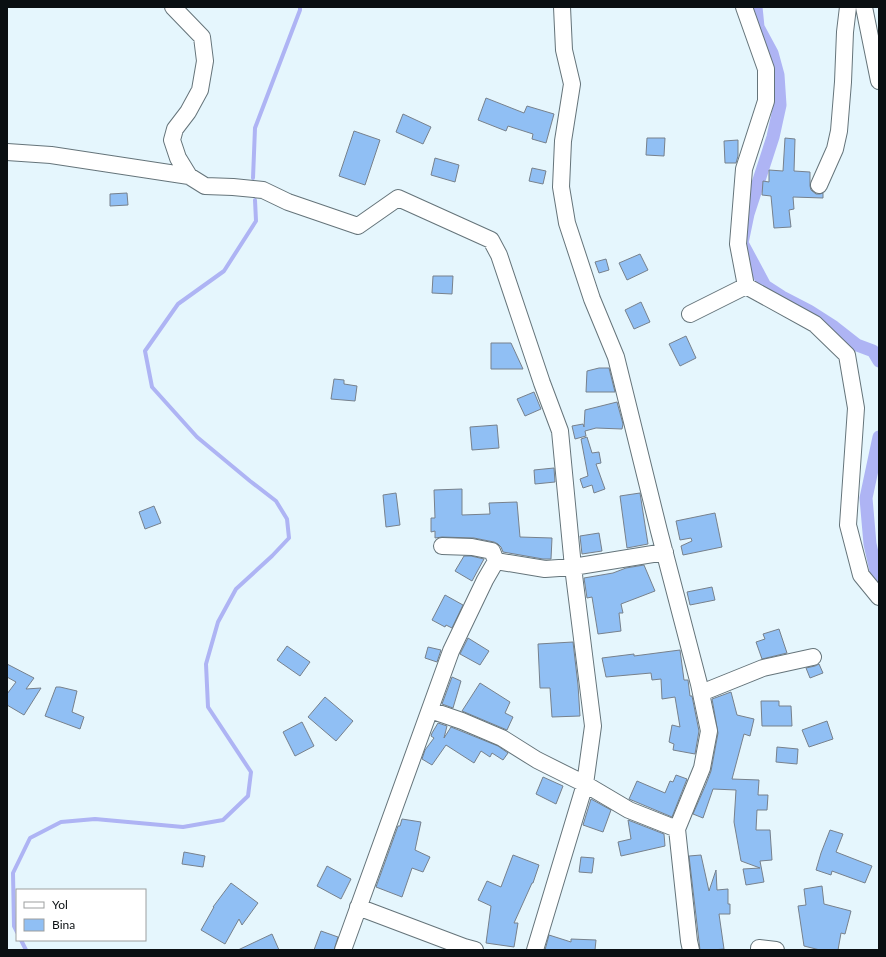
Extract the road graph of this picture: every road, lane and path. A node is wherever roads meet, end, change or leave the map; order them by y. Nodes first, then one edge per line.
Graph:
1 (173, 7) edge
2 (562, 7) edge
3 (744, 7) edge
4 (848, 7) edge
5 (864, 7) edge
6 (879, 81) edge
7 (7, 152) edge
8 (189, 176) junction
9 (820, 185) dead end
10 (746, 286) junction
11 (690, 314) dead end
12 (442, 546) dead end
13 (664, 552) junction
14 (496, 561) junction
15 (573, 567) junction
16 (879, 597) edge
17 (812, 657) dead end
18 (701, 693) junction
19 (430, 710) junction
20 (585, 784) junction
21 (678, 829) junction
22 (358, 907) junction
23 (343, 950) edge
24 (475, 950) edge
25 (535, 950) edge
26 (691, 950) edge
27 (759, 950) edge
28 (776, 950) edge

1 - 8 street
2 - 13 street
3 - 10 street
4 - 9 street
5 - 6 street
7 - 8 street
8 - 15 street
10 - 11 street
10 - 16 street
12 - 14 street
13 - 15 street
13 - 18 street
14 - 15 street
14 - 19 street
15 - 20 street
17 - 18 street
18 - 21 street
19 - 20 street
19 - 22 street
20 - 21 street
20 - 25 street
21 - 26 street
22 - 23 street
22 - 24 street
27 - 28 street

